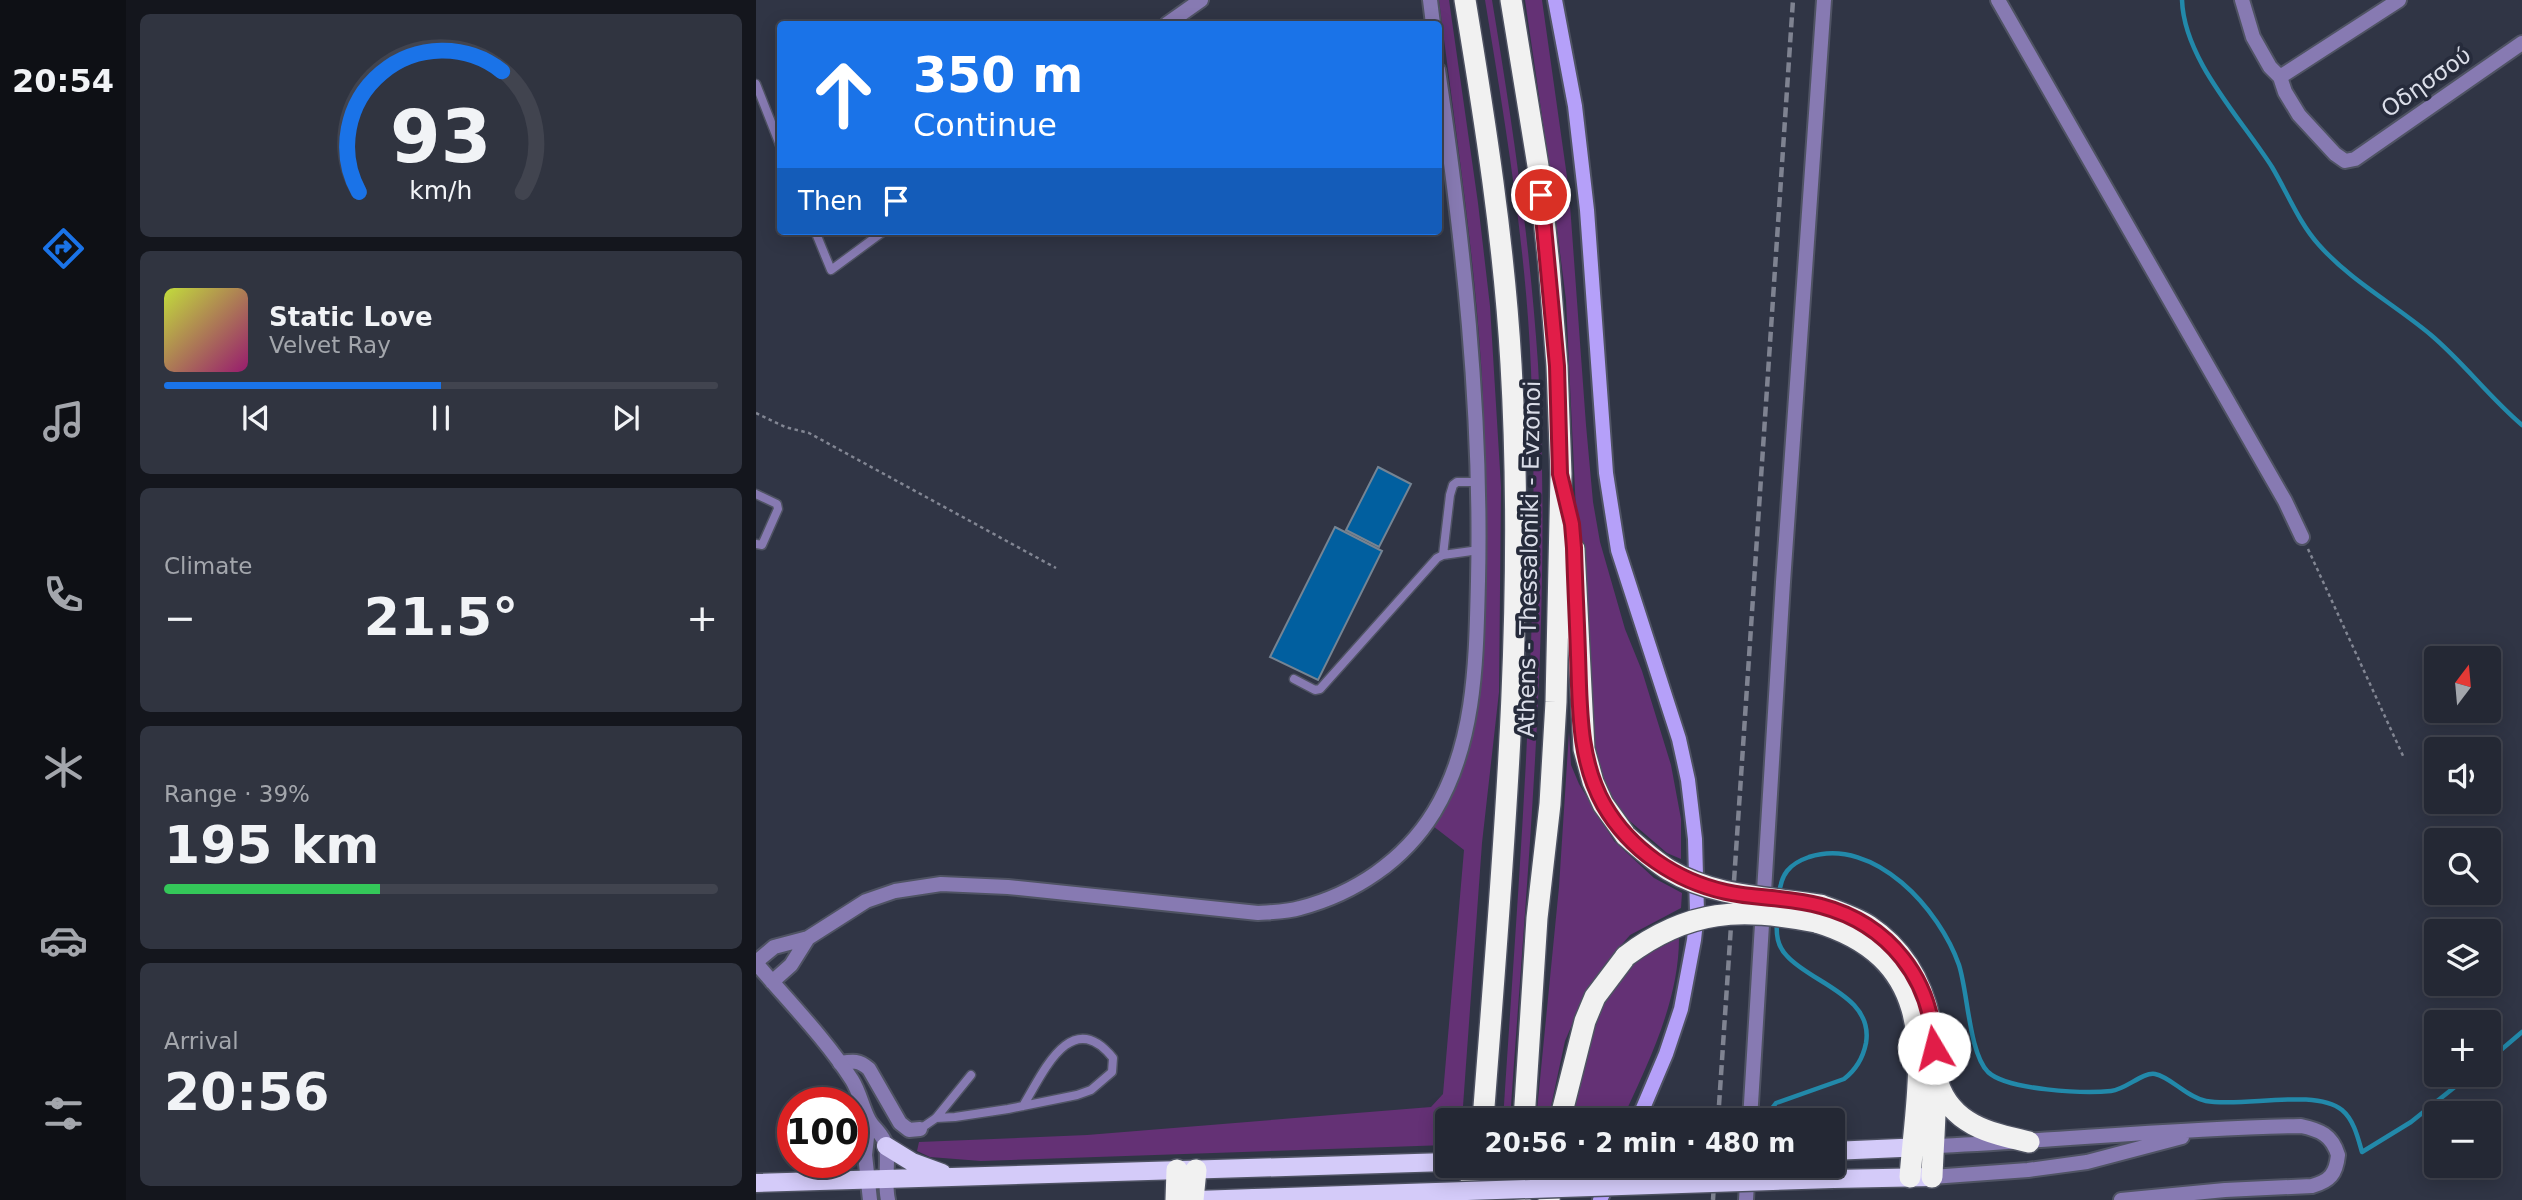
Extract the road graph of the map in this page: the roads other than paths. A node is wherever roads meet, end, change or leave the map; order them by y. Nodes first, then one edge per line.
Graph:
1 (1201, 0) edge
2 (1430, 0) edge
3 (1465, 0) edge
4 (1511, 0) edge
5 (1555, 0) edge
6 (1824, 0) edge
7 (1998, 0) edge
8 (2242, 0) edge
9 (2399, 0) edge
10 (1171, 21) edge
11 (1433, 21) edge
12 (2522, 43) edge
13 (2280, 77) junction
14 (756, 85) edge
15 (1442, 96) edge
16 (777, 138) edge
17 (817, 235) edge
18 (879, 235) edge
19 (1560, 474) junction
20 (1478, 482) junction
21 (756, 494) edge
22 (2302, 537) road end
23 (756, 544) edge
24 (1479, 550) junction
25 (1443, 555) junction
26 (1294, 679) dead end
27 (1818, 914) junction
28 (808, 938) junction
29 (756, 963) edge
30 (772, 982) junction
31 (840, 1063) junction
32 (1935, 1063) junction
33 (971, 1075) dead end
34 (1023, 1106) junction
35 (1484, 1108) edge
36 (1525, 1108) edge
37 (1563, 1108) edge
38 (1642, 1108) edge
39 (1751, 1108) edge
40 (936, 1118) junction
41 (869, 1120) junction
42 (920, 1129) joint
43 (2221, 1130) junction
44 (2029, 1142) junction
45 (886, 1146) junction
46 (1933, 1146) junction
47 (1912, 1147) junction
48 (1845, 1150) edge
49 (1435, 1162) edge
50 (1186, 1170) junction
51 (960, 1177) junction
52 (1910, 1177) junction
53 (1933, 1177) junction
54 (1473, 1178) edge
55 (1477, 1178) edge
56 (1521, 1178) edge
57 (1552, 1178) edge
58 (1610, 1178) edge
59 (1747, 1178) edge
60 (876, 1179) junction
61 (756, 1183) edge
62 (870, 1200) edge
63 (888, 1200) edge
64 (1176, 1200) edge
65 (1195, 1200) edge
66 (1467, 1200) edge
67 (1477, 1200) edge
68 (1520, 1200) edge
69 (1549, 1200) edge
70 (1600, 1200) edge
71 (1746, 1200) edge
72 (2121, 1200) edge

1 - 10 street
2 - 11 street
3 - 35 highway, Athens - Thessaloniki - Evzonoi
4 - 19 highway, Athens - Thessaloniki - Evzonoi
5 - 38 main road
6 - 39 street
7 - 22 street
8 - 13 street
9 - 13 street
12 - 13 street, Οδησσού
14 - 16 lane
15 - 20 street
17 - 18 lane
19 - 27 highway, bridge
19 - 36 highway, Athens - Thessaloniki - Evzonoi
20 - 24 street
20 - 25 lane
21 - 23 lane
24 - 25 lane
24 - 28 street
25 - 26 lane
27 - 32 highway
27 - 37 highway, bridge
27 - 47 highway
28 - 29 street
28 - 30 street
29 - 30 street
30 - 31 street
31 - 41 street
31 - 42 street
32 - 44 highway
32 - 46 highway
33 - 40 lane
34 - 34 lane
34 - 40 lane
40 - 42 lane
41 - 45 street
41 - 60 street
43 - 44 street
43 - 53 street
43 - 72 street
44 - 46 street
45 - 51 main road
45 - 60 street
46 - 47 main road
46 - 53 highway
47 - 48 main road
47 - 52 highway
49 - 50 main road
50 - 51 main road
50 - 64 highway
50 - 65 highway
51 - 60 main road
52 - 53 main road
52 - 65 main road, bridge
54 - 66 highway
55 - 67 highway
56 - 68 highway
57 - 69 highway
58 - 70 main road
59 - 71 street
60 - 61 main road
60 - 62 street
60 - 63 street

